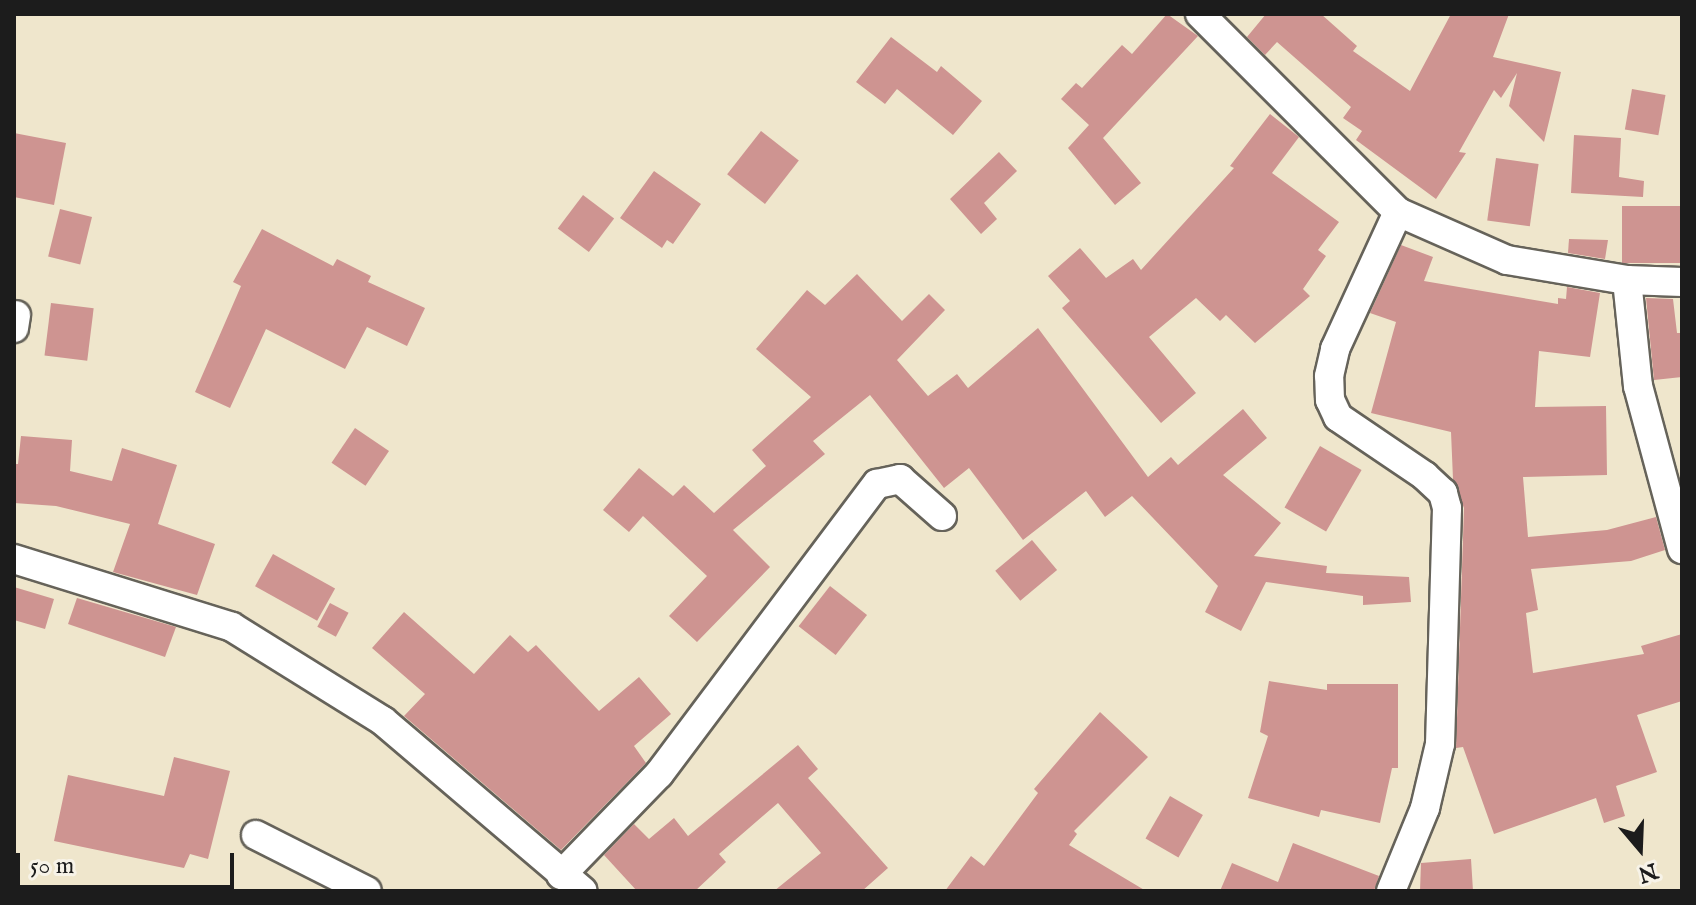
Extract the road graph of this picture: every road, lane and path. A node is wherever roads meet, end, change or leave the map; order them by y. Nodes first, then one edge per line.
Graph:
1 (1200, 14) edge
2 (1398, 212) junction
3 (1627, 280) junction
4 (1682, 282) edge
5 (942, 516) dead end
6 (1682, 549) edge
7 (14, 559) edge
8 (256, 835) dead end
9 (572, 883) edge
10 (367, 891) edge
11 (1391, 891) edge

1 - 2 street
2 - 3 street
2 - 11 street
3 - 4 street
3 - 6 street
5 - 9 street
7 - 9 street
8 - 10 street

